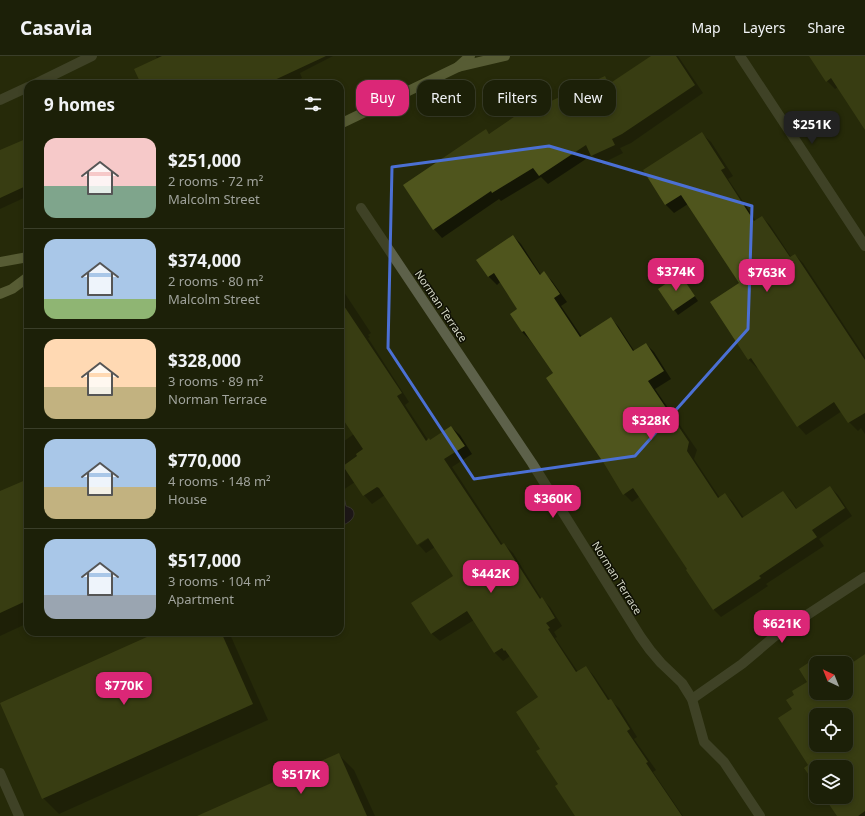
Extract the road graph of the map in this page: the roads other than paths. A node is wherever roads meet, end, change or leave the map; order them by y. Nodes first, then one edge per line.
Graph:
1 (92, 56) edge
2 (470, 56) edge
3 (505, 56) edge
4 (740, 56) edge
5 (458, 67) junction
6 (43, 80) edge
7 (24, 89) edge
8 (0, 100) edge
9 (344, 122) edge
10 (361, 208) dead end
11 (865, 246) edge
12 (24, 258) edge
13 (0, 262) edge
14 (24, 280) edge
15 (0, 294) edge
16 (865, 577) edge
17 (692, 699) junction
18 (0, 773) edge
19 (19, 816) edge
20 (760, 816) edge

1 - 6 street
2 - 5 main road
3 - 5 main road
4 - 11 street
5 - 9 main road
7 - 8 street
10 - 17 street, Norman Terrace
12 - 13 main road
14 - 15 main road
16 - 17 street
17 - 20 street, Norman Terrace
18 - 19 street

